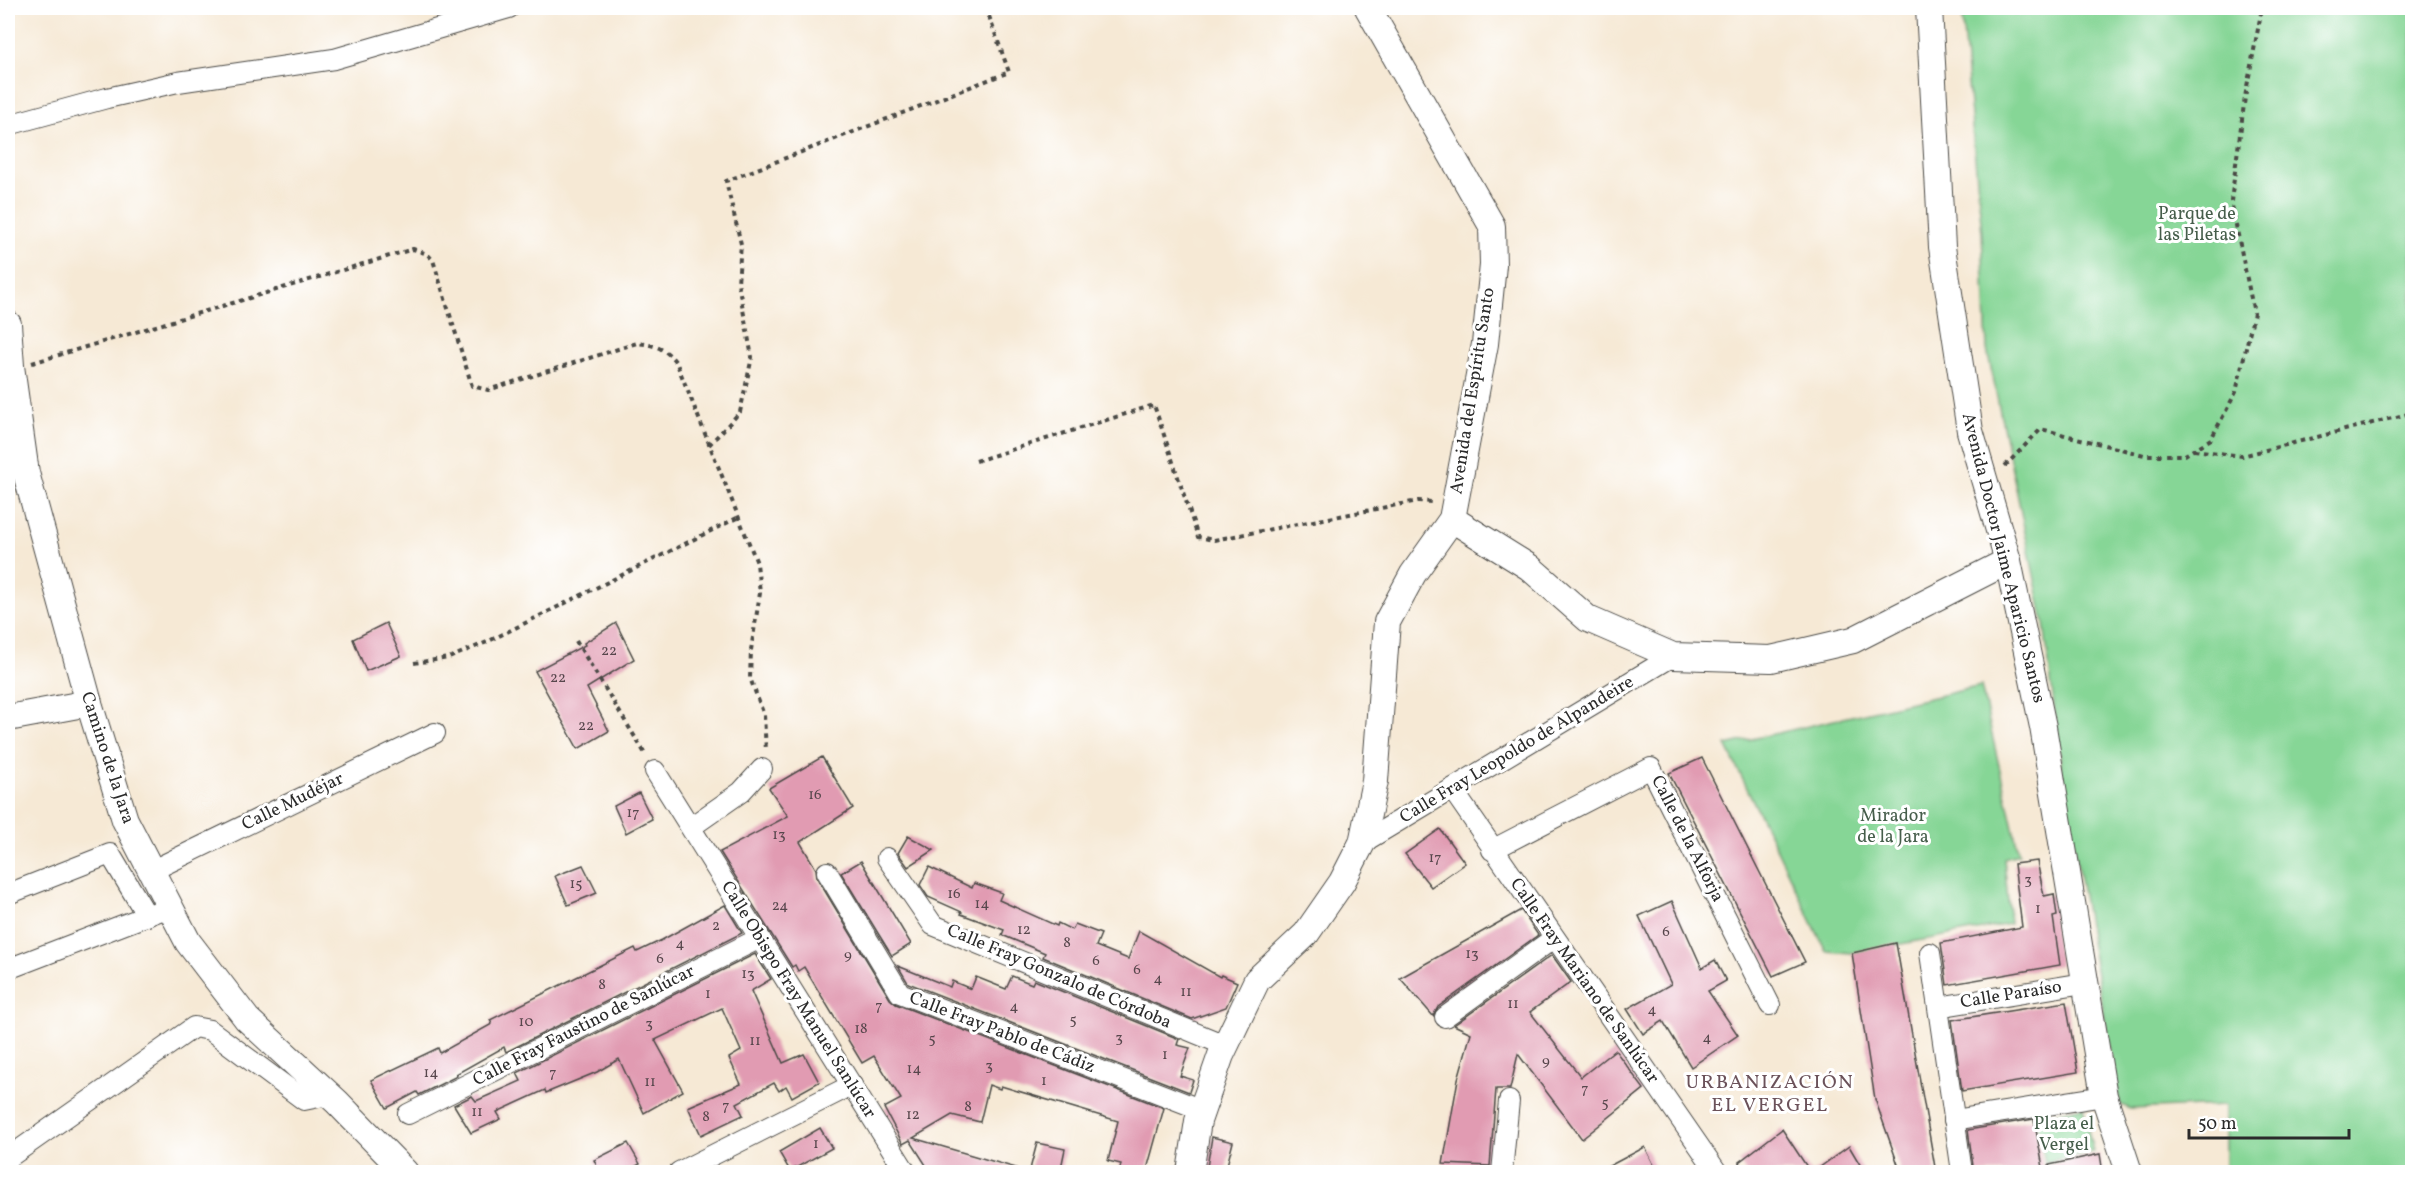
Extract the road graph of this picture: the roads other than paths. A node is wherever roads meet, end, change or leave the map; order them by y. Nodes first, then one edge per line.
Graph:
1 (509, 8) edge
2 (1368, 8) edge
3 (1929, 8) edge
4 (8, 125) edge
5 (8, 324) edge
6 (9, 367) edge
7 (1454, 511) junction
8 (2008, 561) junction
9 (1673, 657) junction
10 (89, 703) junction
11 (8, 718) edge
12 (435, 733) dead end
13 (762, 769) road end
14 (655, 771) road end
15 (1452, 789) junction
16 (691, 827) junction
17 (1362, 843) junction
18 (1492, 850) junction
19 (887, 858) dead end
20 (151, 871) junction
21 (827, 872) dead end
22 (8, 894) edge
23 (159, 912) junction
24 (760, 938) junction
25 (1554, 938) junction
26 (1930, 953) dead end
27 (8, 969) edge
28 (2084, 983) junction
29 (1770, 1005) dead end
30 (1938, 1008) junction
31 (1444, 1017) dead end
32 (1227, 1046) junction
33 (852, 1085) junction
34 (329, 1095) junction
35 (2104, 1096) junction
36 (1509, 1101) dead end
37 (1202, 1110) junction
38 (408, 1114) dead end
39 (1954, 1120) junction
40 (8, 1158) edge
41 (405, 1173) edge
42 (679, 1173) edge
43 (906, 1173) edge
44 (1190, 1173) edge
45 (1502, 1173) edge
46 (1717, 1173) edge
47 (1962, 1173) edge
48 (2129, 1173) edge

1 - 4 street
2 - 7 street, Avenida del Espíritu Santo
3 - 8 street, Avenida Doctor Jaime Aparicio Santos
5 - 6 street, Camino de la Jara
6 - 10 street, Camino de la Jara
7 - 9 street
7 - 17 street
8 - 9 street
8 - 28 street, Avenida Doctor Jaime Aparicio Santos
9 - 15 street, Calle Fray Leopoldo de Alpandeire
10 - 11 street
10 - 20 street, Camino de la Jara
12 - 20 street, Calle Mudéjar
13 - 16 street
14 - 16 street, Calle Obispo Fray Manuel Sanlúcar
15 - 17 street, Calle Fray Leopoldo de Alpandeire
15 - 18 street, Calle Fray Mariano de Sanlúcar
16 - 24 street, Calle Obispo Fray Manuel Sanlúcar
17 - 32 street
18 - 25 street, Calle Fray Mariano de Sanlúcar
18 - 29 street, Calle de la Alforja
19 - 32 street, Calle Fray Gonzalo de Córdoba
20 - 23 street, Camino de la Jara
21 - 37 street, Calle Fray Pablo de Cádiz
22 - 23 street
23 - 27 street
23 - 34 street, Camino de la Jara
24 - 33 street, Calle Obispo Fray Manuel Sanlúcar
24 - 38 street, Calle Fray Faustino de Sanlúcar
25 - 31 street
25 - 46 street, Calle Fray Mariano de Sanlúcar
26 - 30 street, Calle Paraíso
28 - 30 street, Calle Paraíso
28 - 35 street, Avenida Doctor Jaime Aparicio Santos
30 - 39 street, Calle Paraíso
32 - 37 street
33 - 42 street
33 - 43 street, Calle Obispo Fray Manuel Sanlúcar
34 - 40 street
34 - 41 street, Camino de la Jara
35 - 39 street
35 - 48 street, Avenida Doctor Jaime Aparicio Santos
36 - 45 street
37 - 44 street
39 - 47 street, Calle Paraíso

